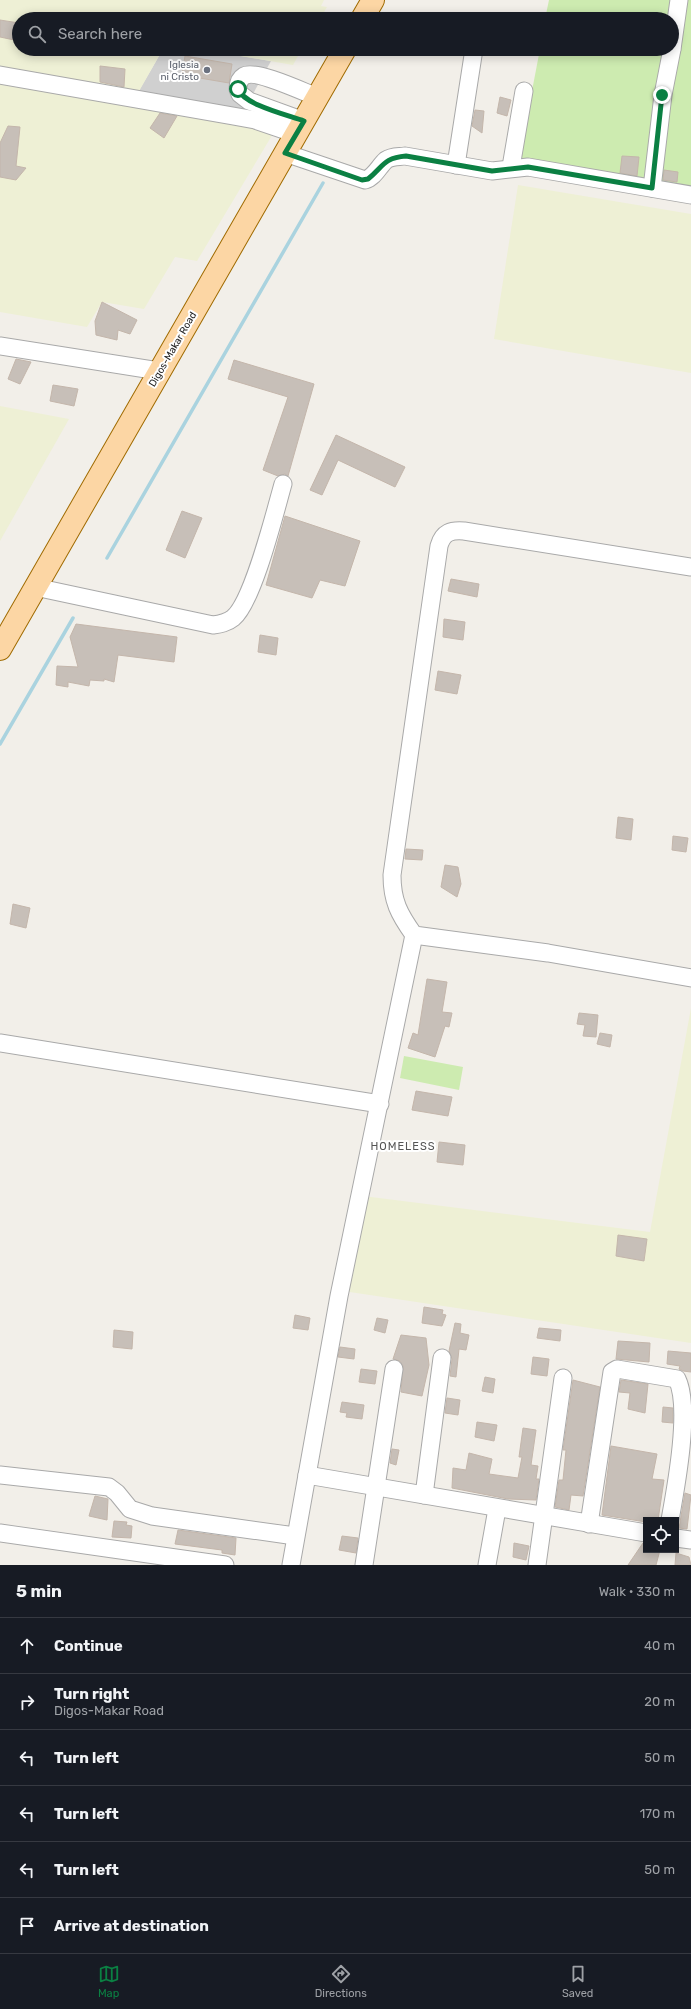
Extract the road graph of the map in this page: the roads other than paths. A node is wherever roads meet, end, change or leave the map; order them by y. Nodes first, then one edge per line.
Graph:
1 (374, 0) edge
2 (679, 0) edge
3 (366, 12) edge
4 (677, 12) edge
5 (341, 56) edge
6 (473, 56) edge
7 (670, 56) edge
8 (0, 75) edge
9 (524, 91) dead end
10 (317, 97) junction
11 (300, 128) junction
12 (285, 153) junction
13 (456, 165) junction
14 (511, 167) junction
15 (652, 188) junction
16 (691, 195) edge
17 (0, 346) edge
18 (159, 371) junction
19 (283, 484) dead end
20 (691, 567) edge
21 (35, 587) junction
22 (0, 649) edge
23 (414, 935) junction
24 (691, 978) edge
25 (0, 1043) edge
26 (380, 1104) junction
27 (442, 1358) dead end
28 (394, 1369) dead end
29 (563, 1378) dead end
30 (0, 1475) edge
31 (307, 1475) junction
32 (376, 1486) junction
33 (424, 1495) junction
34 (497, 1509) junction
35 (545, 1517) junction
36 (671, 1517) edge
37 (589, 1524) junction
38 (0, 1533) edge
39 (643, 1533) edge
40 (295, 1536) junction
41 (679, 1538) edge
42 (691, 1540) edge
43 (225, 1565) edge
44 (291, 1565) edge
45 (364, 1565) edge
46 (487, 1565) edge
47 (537, 1565) edge

1 - 3 main road
2 - 4 street
5 - 10 main road, Digos-Makar Road
6 - 13 street
7 - 15 street
8 - 11 street
9 - 14 street
10 - 11 main road, Digos-Makar Road
10 - 11 street
11 - 12 main road, Digos-Makar Road
12 - 13 street
12 - 18 main road, Digos-Makar Road
13 - 14 street
14 - 15 street
15 - 16 street
17 - 18 street
18 - 21 main road, Digos-Makar Road
19 - 21 street
20 - 23 street
21 - 22 main road, Digos-Makar Road
23 - 24 street
23 - 26 street
25 - 26 street
26 - 31 street
27 - 33 street
28 - 32 street
29 - 35 street
30 - 40 street
31 - 32 street
31 - 40 street
32 - 33 street
32 - 45 street
33 - 34 street
34 - 35 street
34 - 46 street
35 - 37 street
35 - 47 street
36 - 37 street
37 - 39 street
38 - 43 street
40 - 44 street
41 - 42 street

